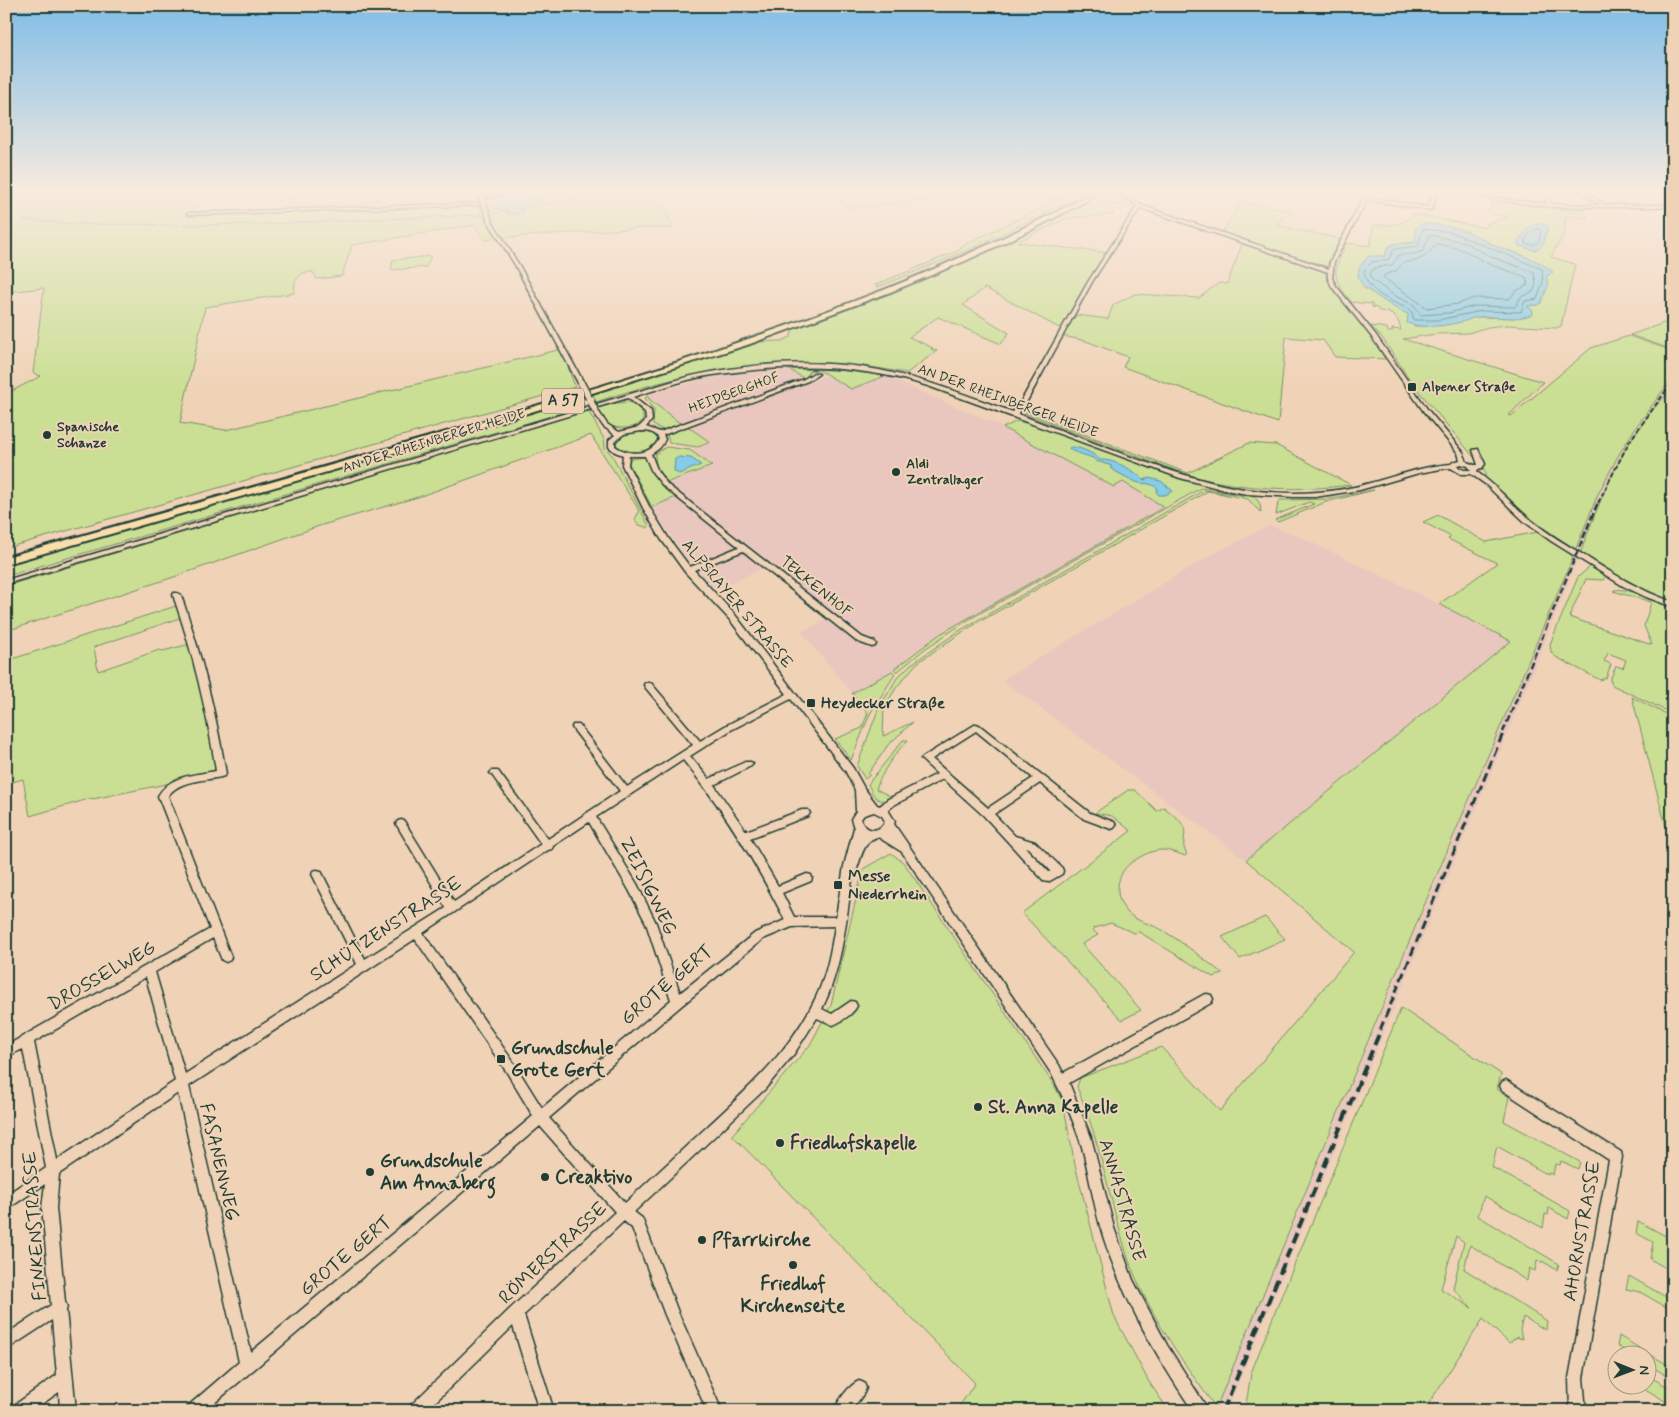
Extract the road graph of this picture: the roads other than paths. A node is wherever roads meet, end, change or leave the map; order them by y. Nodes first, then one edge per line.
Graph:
1 (512, 257) edge
2 (957, 257) edge
3 (968, 257) edge
4 (1106, 257) edge
5 (1289, 257) edge
6 (1335, 257) edge
7 (1330, 271) junction
8 (816, 374) dead end
9 (638, 393) junction
10 (629, 396) junction
11 (1014, 415) junction
12 (641, 429) junction
13 (651, 430) junction
14 (618, 434) junction
15 (659, 434) junction
16 (1476, 450) dead end
17 (647, 452) junction
18 (626, 454) junction
19 (1464, 463) junction
20 (1453, 466) junction
21 (1473, 470) junction
22 (744, 548) junction
23 (6, 554) edge
24 (6, 561) edge
25 (688, 570) junction
26 (6, 582) edge
27 (177, 595) dead end
28 (1673, 605) edge
29 (872, 644) dead end
30 (648, 685) dead end
31 (792, 695) junction
32 (576, 727) dead end
33 (699, 746) junction
34 (685, 756) junction
35 (748, 764) dead end
36 (495, 773) dead end
37 (944, 774) junction
38 (1039, 778) junction
39 (709, 783) junction
40 (860, 790) junction
41 (626, 792) junction
42 (878, 809) junction
43 (806, 812) dead end
44 (861, 812) junction
45 (986, 813) junction
46 (591, 817) junction
47 (402, 824) dead end
48 (889, 825) junction
49 (1111, 825) dead end
50 (859, 828) junction
51 (875, 834) junction
52 (745, 836) junction
53 (1009, 838) junction
54 (548, 846) junction
55 (906, 850) junction
56 (317, 874) dead end
57 (808, 878) dead end
58 (848, 878) junction
59 (776, 891) junction
60 (452, 909) junction
61 (841, 921) junction
62 (791, 922) junction
63 (216, 931) junction
64 (416, 932) junction
65 (226, 957) dead end
66 (363, 966) junction
67 (149, 969) junction
68 (1207, 999) dead end
69 (677, 1002) junction
70 (851, 1006) dead end
71 (814, 1011) junction
72 (27, 1039) junction
73 (6, 1052) edge
74 (1062, 1081) junction
75 (182, 1083) junction
76 (1506, 1086) dead end
77 (541, 1118) junction
78 (54, 1171) junction
79 (6, 1203) edge
80 (624, 1212) junction
81 (60, 1307) junction
82 (516, 1313) junction
83 (6, 1343) edge
84 (247, 1365) junction
85 (65, 1379) junction
86 (859, 1388) dead end
87 (18, 1411) edge
88 (68, 1411) edge
89 (193, 1411) edge
90 (415, 1411) edge
91 (547, 1411) edge
92 (715, 1411) edge
93 (841, 1411) edge
94 (1202, 1411) edge
95 (1578, 1411) edge

1 - 14 street, bridge
2 - 23 highway, A 57
3 - 24 highway, A 57
4 - 11 street
5 - 7 street
6 - 7 street
7 - 19 street
8 - 15 street, HEIDBERGHOF
9 - 10 street, AN DER RHEINBERGER HEIDE
9 - 11 street, AN DER RHEINBERGER HEIDE
9 - 13 street
10 - 12 street
10 - 26 street, AN DER RHEINBERGER HEIDE
11 - 20 street, AN DER RHEINBERGER HEIDE
12 - 13 street
12 - 14 street
13 - 15 street
14 - 18 street, ALPSRAYER STRASSE
15 - 17 street
16 - 21 street
17 - 18 street
17 - 22 street, TEKKENHOF
18 - 25 street, ALPSRAYER STRASSE
19 - 20 street
19 - 21 street
20 - 21 street
21 - 28 street
22 - 25 street
22 - 29 street, TEKKENHOF
25 - 31 street, ALPSRAYER STRASSE
27 - 63 street
30 - 33 street
31 - 33 street, SCHÜTZENSTRASSE
31 - 40 street, ALPSRAYER STRASSE
32 - 41 street
33 - 34 street, SCHÜTZENSTRASSE
34 - 39 street
34 - 41 street, SCHÜTZENSTRASSE
35 - 39 street
36 - 54 street
37 - 38 street
37 - 42 street
37 - 45 street
38 - 45 street
38 - 49 street
39 - 52 street
40 - 42 street, ALPSRAYER STRASSE
40 - 44 street, ALPSRAYER STRASSE
41 - 46 street, SCHÜTZENSTRASSE
42 - 44 street
42 - 48 street
43 - 52 street
44 - 50 street
45 - 53 street
46 - 54 street, SCHÜTZENSTRASSE
46 - 69 street, ZEISIGWEG
47 - 60 street
48 - 51 street
48 - 55 street, ANNASTRASSE
50 - 51 street
50 - 58 street, RÖMERSTRASSE
51 - 55 street, ANNASTRASSE
51 - 58 street, RÖMERSTRASSE
52 - 59 street
53 - 53 street
54 - 60 street, SCHÜTZENSTRASSE
55 - 74 street, ANNASTRASSE
56 - 66 street
57 - 59 street
58 - 61 street, RÖMERSTRASSE
59 - 62 street
60 - 64 street, SCHÜTZENSTRASSE
61 - 62 street, GROTE GERT
61 - 71 street, RÖMERSTRASSE
62 - 69 street, GROTE GERT
63 - 65 street
63 - 67 street, DROSSELWEG
64 - 66 street, SCHÜTZENSTRASSE
64 - 77 street
66 - 75 street, SCHÜTZENSTRASSE
67 - 72 street, DROSSELWEG
67 - 75 street, FASANENWEG
68 - 74 street
69 - 77 street, GROTE GERT
70 - 71 street
71 - 80 street, RÖMERSTRASSE
72 - 73 street, DROSSELWEG
72 - 78 street, FINKENSTRASSE
74 - 94 street, ANNASTRASSE
75 - 78 street, SCHÜTZENSTRASSE
75 - 84 street, FASANENWEG
76 - 95 street, AHORNSTRASSE
77 - 80 street
77 - 84 street, GROTE GERT
78 - 79 street, SCHÜTZENSTRASSE
78 - 81 street, FINKENSTRASSE
80 - 82 street, RÖMERSTRASSE
80 - 92 street
81 - 83 street
81 - 85 street, FINKENSTRASSE
82 - 90 street, RÖMERSTRASSE
82 - 91 street
84 - 89 street, GROTE GERT
85 - 87 street
85 - 88 street, FINKENSTRASSE
86 - 93 street

